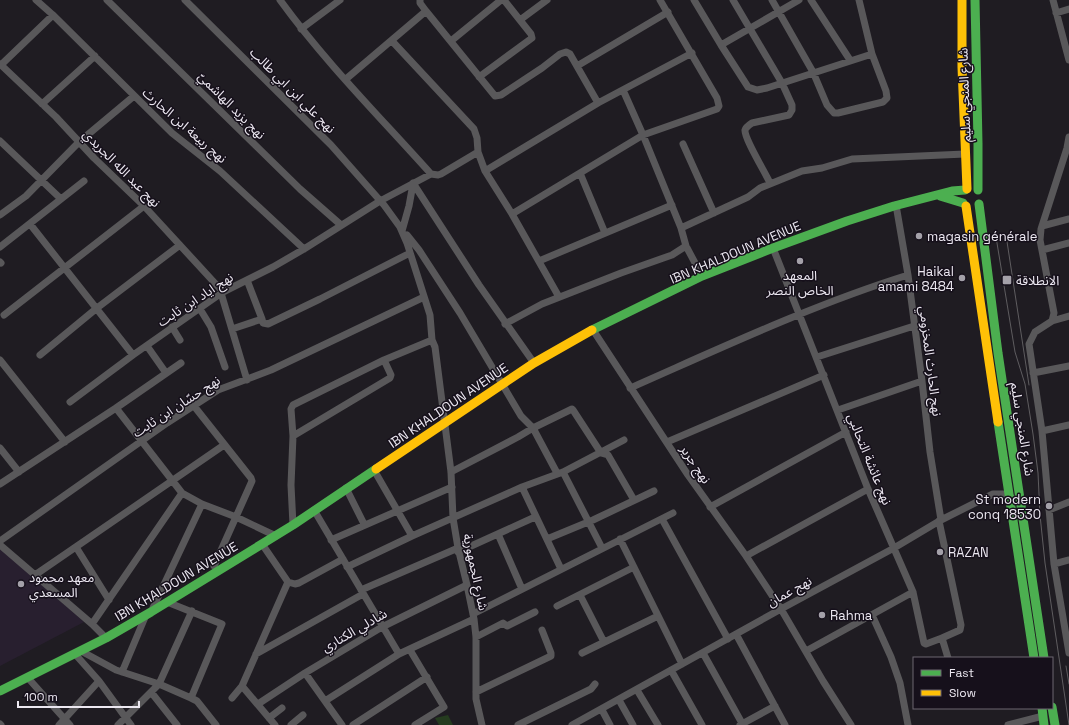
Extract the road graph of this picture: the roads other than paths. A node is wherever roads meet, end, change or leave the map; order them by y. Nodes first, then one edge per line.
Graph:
1 (36, 0) edge
2 (107, 0) edge
3 (185, 0) edge
4 (280, 0) edge
5 (340, 0) edge
6 (420, 0) edge
7 (502, 0) edge
8 (660, 0) edge
9 (694, 0) edge
10 (732, 0) edge
11 (772, 0) edge
12 (799, 0) edge
13 (811, 0) edge
14 (859, 0) edge
15 (962, 0) edge
16 (975, 0) edge
17 (1053, 0) edge
18 (543, 1) edge
19 (1069, 9) edge
20 (426, 11) junction
21 (779, 11) junction
22 (668, 12) junction
23 (1056, 13) junction
24 (53, 15) junction
25 (520, 20) junction
26 (750, 27) junction
27 (301, 29) junction
28 (392, 41) junction
29 (451, 41) junction
30 (720, 44) junction
31 (692, 53) junction
32 (872, 54) junction
33 (95, 56) junction
34 (850, 60) junction
35 (1069, 60) edge
36 (0, 65) edge
37 (577, 66) junction
38 (812, 72) junction
39 (479, 77) junction
40 (346, 80) junction
41 (782, 83) junction
42 (623, 90) junction
43 (134, 96) junction
44 (598, 103) junction
45 (42, 104) junction
46 (643, 135) junction
47 (1069, 137) edge
48 (0, 141) edge
49 (79, 142) junction
50 (683, 144) dead end
51 (1068, 148) edge
52 (478, 152) junction
53 (965, 154) junction
54 (485, 171) junction
55 (580, 173) junction
56 (431, 174) junction
57 (42, 181) junction
58 (84, 181) dead end
59 (770, 183) junction
60 (413, 184) junction
61 (966, 189) junction
62 (978, 190) junction
63 (936, 195) junction
64 (61, 199) junction
65 (380, 201) junction
66 (965, 204) junction
67 (979, 204) junction
68 (672, 205) junction
69 (896, 205) junction
70 (144, 206) junction
71 (714, 213) junction
72 (512, 214) junction
73 (0, 215) edge
74 (1069, 219) edge
75 (30, 224) junction
76 (341, 225) junction
77 (1042, 226) junction
78 (681, 228) junction
79 (402, 229) junction
80 (605, 233) junction
81 (1069, 243) edge
82 (180, 245) junction
83 (686, 246) junction
84 (0, 247) edge
85 (773, 248) junction
86 (304, 249) junction
87 (1042, 250) junction
88 (410, 253) junction
89 (539, 260) junction
90 (64, 267) junction
91 (908, 275) junction
92 (702, 276) junction
93 (247, 280) junction
94 (222, 293) junction
95 (424, 297) junction
96 (560, 297) junction
97 (97, 308) junction
98 (200, 309) junction
99 (798, 314) junction
100 (4, 315) dead end
101 (1069, 316) edge
102 (262, 319) junction
103 (1052, 321) junction
104 (505, 324) junction
105 (914, 326) junction
106 (172, 327) junction
107 (232, 329) junction
108 (593, 330) junction
109 (180, 340) dead end
110 (432, 340) junction
111 (147, 346) junction
112 (133, 354) junction
113 (40, 355) dead end
114 (817, 358) junction
115 (0, 360) edge
116 (384, 360) junction
117 (181, 363) dead end
118 (534, 363) junction
119 (1069, 366) edge
120 (225, 367) dead end
121 (166, 373) junction
122 (1033, 373) junction
123 (824, 375) junction
124 (246, 380) junction
125 (922, 381) junction
126 (502, 384) junction
127 (630, 388) junction
128 (70, 402) dead end
129 (194, 406) junction
130 (116, 408) junction
131 (838, 410) junction
132 (444, 423) junction
133 (1069, 424) edge
134 (533, 428) junction
135 (1042, 431) junction
136 (846, 432) junction
137 (293, 436) junction
138 (624, 440) dead end
139 (142, 441) junction
140 (64, 442) junction
141 (667, 442) junction
142 (224, 445) junction
143 (0, 448) edge
144 (601, 453) junction
145 (374, 470) junction
146 (19, 472) junction
147 (451, 472) junction
148 (560, 473) junction
149 (173, 480) junction
150 (0, 484) edge
151 (452, 487) junction
152 (522, 487) junction
153 (346, 488) junction
154 (868, 489) junction
155 (654, 491) dead end
156 (182, 493) junction
157 (1009, 497) junction
158 (634, 500) junction
159 (1020, 502) junction
160 (1069, 502) edge
161 (202, 504) junction
162 (710, 507) junction
163 (314, 510) junction
164 (1049, 510) junction
165 (398, 511) junction
166 (673, 513) dead end
167 (236, 517) junction
168 (535, 517) junction
169 (454, 518) junction
170 (662, 519) junction
171 (940, 520) junction
172 (588, 522) junction
173 (364, 524) junction
174 (293, 525) junction
175 (498, 534) junction
176 (276, 536) junction
177 (412, 536) junction
178 (547, 539) junction
179 (620, 539) junction
180 (331, 540) junction
181 (0, 541) edge
182 (262, 544) junction
183 (0, 545) edge
184 (76, 547) junction
185 (602, 548) junction
186 (894, 548) junction
187 (458, 550) junction
188 (746, 556) junction
189 (343, 559) junction
190 (1069, 560) edge
191 (1054, 564) junction
192 (214, 566) dead end
193 (347, 567) junction
194 (634, 567) junction
195 (561, 569) junction
196 (36, 575) junction
197 (288, 582) junction
198 (467, 585) junction
199 (522, 589) junction
200 (362, 592) junction
201 (913, 592) junction
202 (580, 595) junction
203 (109, 600) junction
204 (167, 602) junction
205 (557, 606) dead end
206 (781, 609) junction
207 (192, 611) junction
208 (535, 612) dead end
209 (149, 614) junction
210 (872, 615) junction
211 (658, 616) junction
212 (474, 617) junction
213 (92, 624) junction
214 (382, 627) junction
215 (542, 630) dead end
216 (736, 634) junction
217 (476, 637) junction
218 (106, 638) junction
219 (942, 638) junction
220 (728, 639) junction
221 (604, 642) junction
222 (410, 650) junction
223 (806, 651) junction
224 (78, 652) junction
225 (1069, 652) edge
226 (582, 653) dead end
227 (703, 653) junction
228 (256, 654) junction
229 (398, 654) junction
230 (948, 657) edge
231 (1034, 657) edge
232 (1044, 657) edge
233 (682, 664) junction
234 (671, 670) junction
235 (122, 672) junction
236 (305, 673) junction
237 (427, 677) junction
238 (28, 678) junction
239 (99, 681) junction
240 (158, 684) junction
241 (595, 684) dead end
242 (242, 686) junction
243 (637, 690) junction
244 (0, 691) edge
245 (151, 692) junction
246 (476, 692) junction
247 (191, 698) junction
248 (232, 698) dead end
249 (619, 700) junction
250 (325, 701) junction
251 (258, 704) junction
252 (775, 706) junction
253 (282, 708) dead end
254 (1052, 709) edge
255 (602, 710) junction
256 (303, 715) dead end
257 (1043, 716) edge
258 (126, 718) junction
259 (269, 718) junction
260 (67, 722) edge
261 (586, 722) edge
262 (59, 725) edge
263 (118, 725) edge
264 (131, 725) edge
265 (177, 725) edge
266 (216, 725) edge
267 (275, 725) edge
268 (291, 725) edge
269 (342, 725) edge
270 (353, 725) edge
271 (415, 725) edge
272 (482, 725) edge
273 (518, 725) edge
274 (572, 725) edge
275 (610, 725) edge
276 (633, 725) edge
277 (658, 725) edge
278 (702, 725) edge
279 (742, 725) edge
280 (785, 725) edge
281 (851, 725) edge
282 (908, 725) edge
283 (1008, 725) edge
284 (1055, 725) edge

1 - 24 street, نهج ربيعة ابن الحارث
2 - 76 street, نهج يزيد الهاشميّ
3 - 65 street, نهج علي ابن ابي طالب
4 - 27 street
5 - 27 street
6 - 20 street
7 - 25 street
7 - 29 street
8 - 22 street
9 - 30 street
10 - 26 street
11 - 21 street
12 - 21 street
13 - 34 street
14 - 32 street
15 - 53 main road, شارع المنجي سليم
16 - 62 main road, شارع المنجي سليم
17 - 23 street
18 - 25 street
19 - 23 street
20 - 28 street
20 - 29 street
21 - 26 street
21 - 38 street
22 - 31 street
22 - 37 street
23 - 35 street
24 - 33 street, نهج ربيعة ابن الحارث
24 - 36 street
25 - 39 street
26 - 30 street
26 - 41 street
27 - 40 street
28 - 40 street
28 - 52 street
29 - 39 street
30 - 41 street
31 - 42 street
31 - 46 street
32 - 34 street
32 - 38 street
33 - 43 street, نهج ربيعة ابن الحارث
33 - 45 street
34 - 38 street
36 - 45 street, نهج عبد الله الجريدي
37 - 39 street
37 - 44 street
38 - 41 street
40 - 56 street
41 - 59 street
42 - 44 street
42 - 46 street
43 - 49 street
43 - 86 street, نهج ربيعة ابن الحارث
44 - 54 street
45 - 49 street, نهج عبد الله الجريدي
46 - 55 street
46 - 68 street
47 - 51 street
48 - 57 street
49 - 57 street
49 - 70 street, نهج عبد الله الجريدي
50 - 71 street
51 - 77 street
52 - 54 street
52 - 56 street, نهج اياد ابن ثابت
53 - 59 street
53 - 61 main road, شارع المنجي سليم
54 - 72 street
55 - 72 street
55 - 80 street
56 - 60 street, نهج اياد ابن ثابت
57 - 64 street
57 - 73 street
58 - 64 street
59 - 71 street
60 - 65 street, نهج اياد ابن ثابت
60 - 79 street
60 - 104 street
61 - 62 main road
61 - 63 main road
61 - 66 main road
62 - 67 main road
63 - 66 main road
63 - 69 main road, IBN KHALDOUN AVENUE
64 - 75 street
65 - 76 street, نهج اياد ابن ثابت
65 - 79 street, نهج علي ابن ابي طالب
66 - 67 main road
66 - 157 main road, شارع المنجي سليم
67 - 159 main road, شارع المنجي سليم
68 - 78 street
68 - 80 street
69 - 85 main road, IBN KHALDOUN AVENUE
69 - 91 street, نهج الحارث المخزومي
70 - 82 street, نهج عبد الله الجريدي
70 - 90 street
71 - 78 street
72 - 89 street
74 - 77 street
75 - 84 street
75 - 90 street
76 - 86 street, نهج اياد ابن ثابت
77 - 87 street
78 - 83 street
79 - 88 street, شارع الجمهورية
79 - 126 street, نهج علي ابن ابي طالب
80 - 89 street
81 - 87 street
82 - 94 street, نهج عبد الله الجريدي
82 - 97 street
83 - 92 street
83 - 96 street
85 - 92 main road, IBN KHALDOUN AVENUE
85 - 99 street, نهج عائشة التحالبي
86 - 93 street, نهج اياد ابن ثابت
87 - 103 street
88 - 95 street, شارع الجمهورية
88 - 102 street
89 - 96 street
90 - 97 street
90 - 100 street
91 - 99 street
91 - 105 street, نهج الحارث المخزومي
92 - 108 main road, IBN KHALDOUN AVENUE
93 - 94 street, نهج اياد ابن ثابت
93 - 102 street
94 - 98 street, نهج اياد ابن ثابت
94 - 107 street
95 - 110 street, شارع الجمهورية
95 - 124 street, نهج حسّان ابن ثابت
96 - 104 street
97 - 112 street
97 - 113 street
98 - 106 street, نهج اياد ابن ثابت
98 - 120 street
99 - 114 street, نهج عائشة التحالبي
99 - 127 street
101 - 103 street
102 - 107 street
103 - 122 street
104 - 118 street
105 - 114 street
105 - 125 street, نهج الحارث المخزومي
106 - 109 street
106 - 111 street, نهج اياد ابن ثابت
107 - 124 street
108 - 118 main road, IBN KHALDOUN AVENUE
108 - 127 street, نهج جرير
110 - 116 street
110 - 132 street, شارع الجمهورية
111 - 112 street, نهج اياد ابن ثابت
111 - 121 street
112 - 128 street, نهج اياد ابن ثابت
114 - 123 street, نهج عائشة التحالبي
115 - 140 street
116 - 137 street
116 - 137 street
117 - 121 street
118 - 126 main road, IBN KHALDOUN AVENUE
119 - 122 street
121 - 130 street
122 - 135 street
123 - 131 street, نهج عائشة التحالبي
123 - 141 street
124 - 129 street, نهج حسّان ابن ثابت
125 - 131 street
125 - 171 street, نهج الحارث المخزومي
126 - 132 main road, IBN KHALDOUN AVENUE
126 - 134 street, نهج علي ابن ابي طالب
127 - 141 street, نهج جرير
129 - 139 street, نهج حسّان ابن ثابت
129 - 142 street
130 - 139 street
130 - 140 street
131 - 136 street, نهج عائشة التحالبي
132 - 145 main road, IBN KHALDOUN AVENUE
132 - 147 street, شارع الجمهورية
133 - 135 street
134 - 144 street
134 - 147 street
134 - 148 street, نهج علي ابن ابي طالب
135 - 164 street
136 - 154 street, نهج عائشة التحالبي
136 - 162 street
137 - 174 street
138 - 144 street
139 - 149 street
139 - 181 street, نهج حسّان ابن ثابت
140 - 146 street
141 - 162 street, نهج جرير
142 - 149 street
142 - 167 street
143 - 146 street
144 - 148 street
144 - 158 street
145 - 153 main road, IBN KHALDOUN AVENUE
145 - 165 street
146 - 150 street
147 - 151 street, شارع الجمهورية
148 - 152 street
148 - 172 street, نهج علي ابن ابي طالب
149 - 156 street
149 - 184 street
151 - 165 street
151 - 169 street, شارع الجمهورية
152 - 168 street
152 - 169 street
153 - 163 main road, IBN KHALDOUN AVENUE
153 - 173 street
154 - 186 street, نهج عائشة التحالبي
154 - 188 street
155 - 158 street
156 - 161 street
156 - 203 street
157 - 159 street, نهج عمان
157 - 171 street, نهج عمان
157 - 231 main road, شارع المنجي سليم
158 - 172 street
159 - 232 main road, شارع المنجي سليم
160 - 164 street
161 - 167 street
161 - 209 street
162 - 188 street, نهج جرير
163 - 174 main road, IBN KHALDOUN AVENUE
163 - 180 street
164 - 191 street
165 - 173 street
165 - 177 street
166 - 170 street
167 - 176 street
167 - 192 street
168 - 175 street
168 - 178 street
169 - 177 street
169 - 187 street, شارع الجمهورية
170 - 179 street
170 - 220 street
171 - 186 street, نهج عمان
171 - 219 street, نهج الحارث المخزومي
172 - 178 street
172 - 185 street, نهج علي ابن ابي طالب
173 - 180 street
174 - 176 main road, IBN KHALDOUN AVENUE
175 - 187 street
175 - 199 street
176 - 182 main road, IBN KHALDOUN AVENUE
177 - 193 street
178 - 195 street
179 - 185 street
179 - 194 street
180 - 189 street
182 - 197 street
182 - 204 main road, IBN KHALDOUN AVENUE
183 - 196 street
184 - 196 street
184 - 203 street
185 - 195 street
186 - 201 street, نهج عائشة التحالبي
186 - 206 street, نهج عمان
187 - 198 street, شارع الجمهورية
187 - 200 street
188 - 206 street, نهج جرير
189 - 193 street
189 - 197 street
190 - 191 street
191 - 225 street
193 - 200 street
194 - 202 street
194 - 211 street
195 - 199 street
196 - 213 street
197 - 228 street
198 - 212 street, شارع الجمهورية
198 - 214 street, شادلي الكتاري
199 - 212 street
200 - 214 street
200 - 228 street
201 - 210 street
201 - 219 street, نهج عائشة التحالبي
202 - 205 street
202 - 221 street
203 - 213 street
204 - 207 street
204 - 209 main road, IBN KHALDOUN AVENUE
206 - 216 street, نهج عمان
206 - 223 street, نهج جرير
207 - 240 street
207 - 247 street
208 - 217 street
209 - 218 main road, IBN KHALDOUN AVENUE
209 - 235 street
210 - 223 street
210 - 282 street
211 - 221 street
211 - 233 street
212 - 217 street, شارع الجمهورية
212 - 222 street
213 - 218 street
214 - 229 street
214 - 236 street, شادلي الكتاري
215 - 246 street
216 - 220 street, نهج عمان
216 - 252 street
217 - 246 street, شارع الجمهورية
218 - 224 main road, IBN KHALDOUN AVENUE
219 - 230 street
220 - 227 street, نهج عمان
221 - 226 street
222 - 229 street
222 - 237 street
223 - 281 street, نهج جرير
224 - 235 street
224 - 238 main road, IBN KHALDOUN AVENUE
224 - 239 street
227 - 233 street, نهج عمان
227 - 279 street
228 - 242 street
229 - 250 street
233 - 234 street, نهج عمان
234 - 243 street, نهج عمان
234 - 278 street
235 - 240 street
236 - 250 street
236 - 251 street, شادلي الكتاري
237 - 270 street
237 - 271 street
238 - 244 main road, IBN KHALDOUN AVENUE
238 - 260 street
239 - 258 street
239 - 260 street
240 - 245 street
240 - 247 street
241 - 273 street
242 - 248 street
242 - 251 street
243 - 249 street, نهج عمان
243 - 277 street
245 - 258 street
245 - 265 street
246 - 272 street, شارع الجمهورية
247 - 266 street
249 - 255 street, نهج عمان
249 - 276 street
250 - 269 street
251 - 259 street
252 - 279 street
252 - 280 street
253 - 259 street
254 - 284 main road
255 - 261 street, نهج عمان
255 - 275 street
256 - 268 street
257 - 283 street
258 - 263 street
258 - 264 street
259 - 267 street
260 - 262 street
261 - 274 street, نهج عمان

